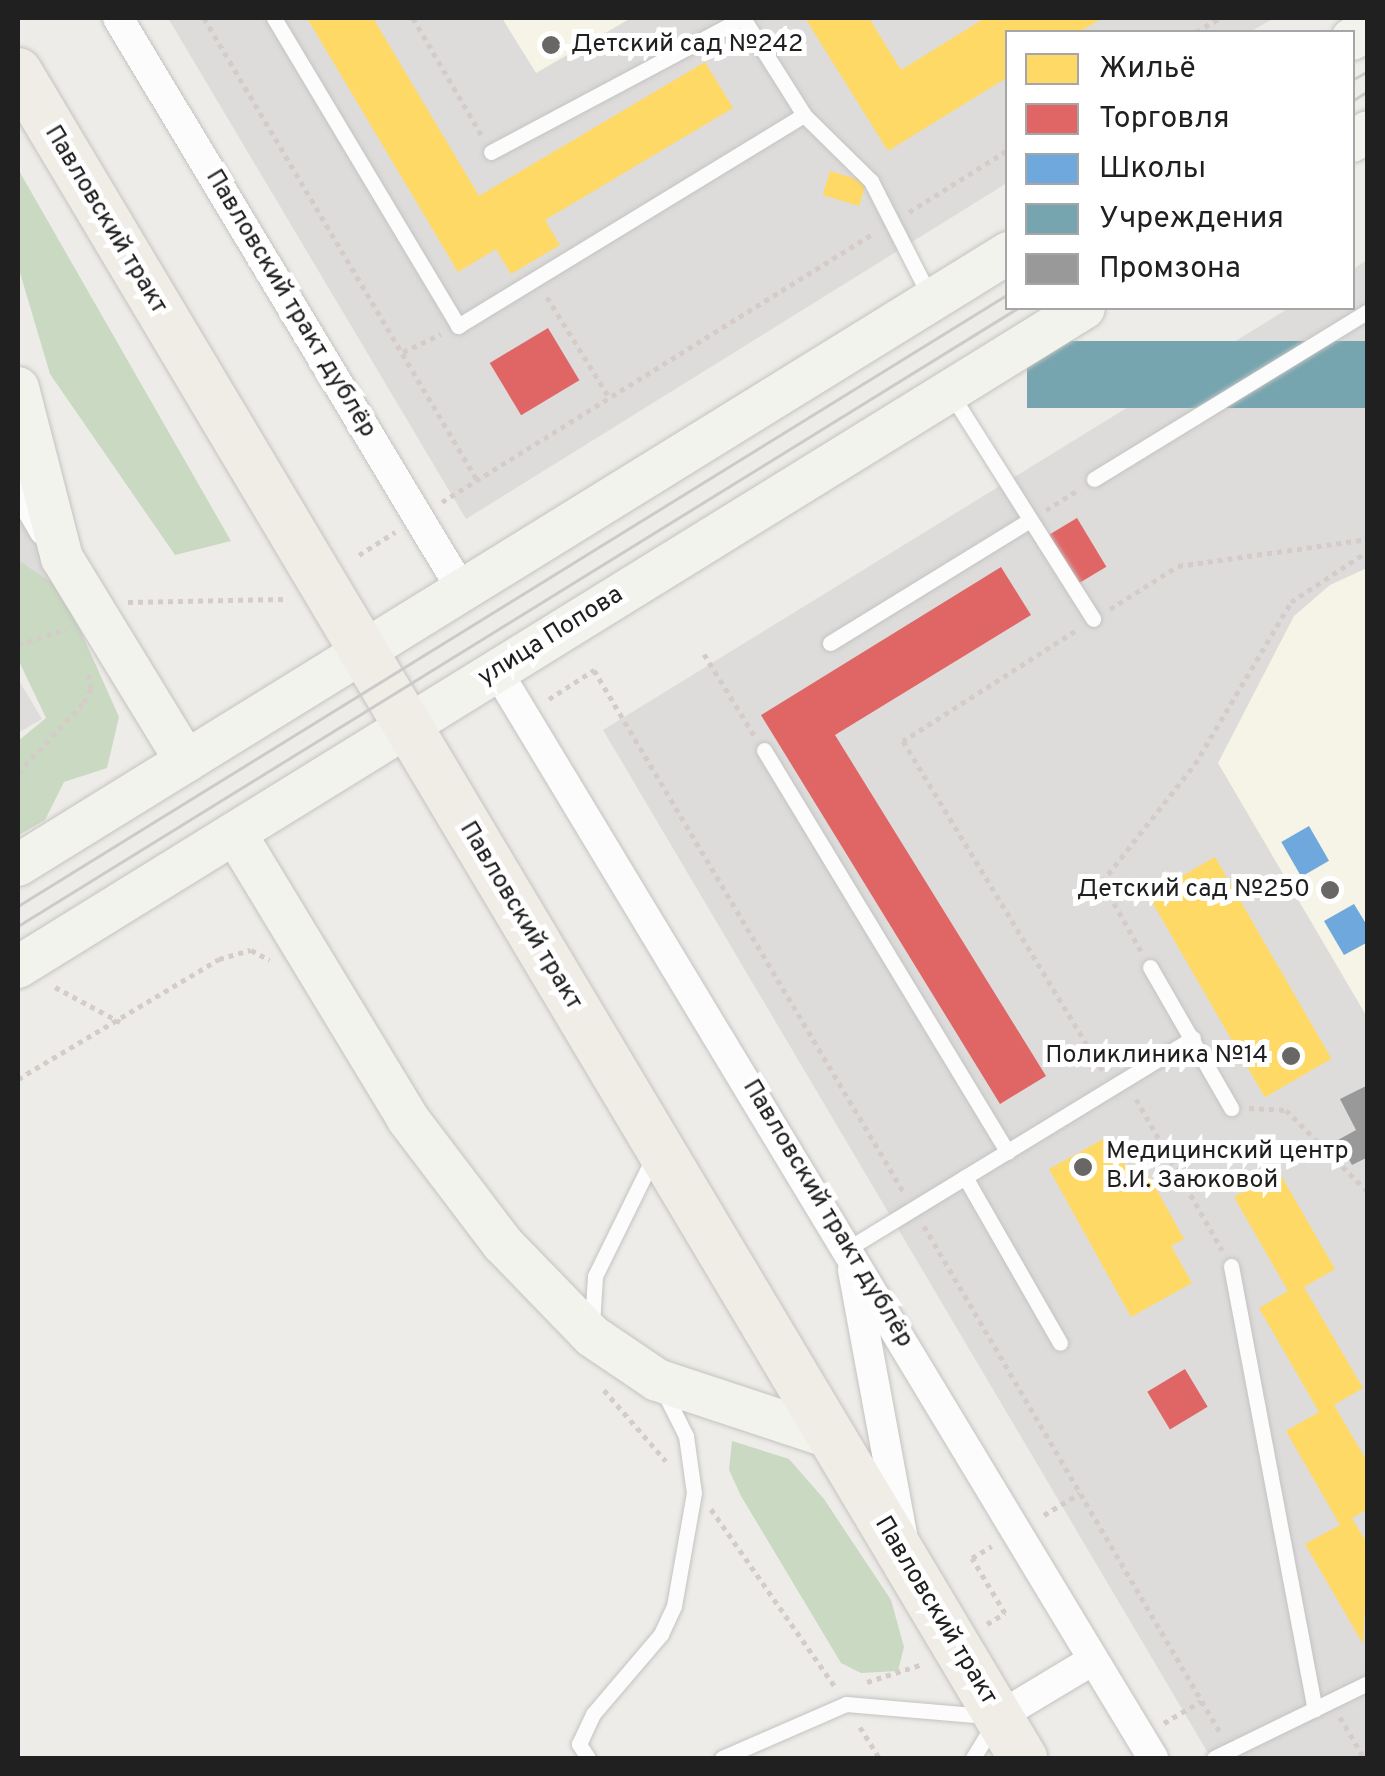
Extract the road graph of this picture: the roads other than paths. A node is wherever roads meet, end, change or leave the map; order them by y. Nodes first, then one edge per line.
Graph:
1 (118, 18) edge
2 (274, 18) edge
3 (743, 18) edge
4 (18, 72) edge
5 (804, 115) junction
6 (491, 152) road end
7 (1005, 256) edge
8 (932, 300) junction
9 (1081, 310) edge
10 (1368, 311) edge
11 (18, 388) edge
12 (949, 391) junction
13 (1094, 480) road end
14 (18, 485) edge
15 (1030, 520) junction
16 (62, 558) junction
17 (462, 590) junction
18 (1093, 619) road end
19 (830, 643) dead end
20 (363, 652) junction
21 (497, 671) junction
22 (408, 726) junction
23 (764, 750) road end
24 (186, 761) junction
25 (235, 833) junction
26 (18, 866) edge
27 (1150, 967) road end
28 (32, 975) edge
29 (1192, 1038) junction
30 (1231, 1108) road end
31 (658, 1148) junction
32 (1007, 1152) junction
33 (965, 1178) junction
34 (848, 1248) junction
35 (1231, 1266) road end
36 (592, 1336) junction
37 (1060, 1343) dead end
38 (658, 1380) junction
39 (832, 1438) junction
40 (908, 1566) junction
41 (1094, 1660) junction
42 (1368, 1683) edge
43 (1315, 1709) junction
44 (998, 1717) junction
45 (588, 1758) edge
46 (722, 1758) edge
47 (973, 1758) edge
48 (1023, 1758) edge
49 (1153, 1758) edge
50 (1214, 1758) edge

1 - 17 street, Павловский тракт дублёр
2 - 5 lane
3 - 5 lane
3 - 6 lane
4 - 20 main road, Павловский тракт
5 - 8 lane
7 - 8 main road
8 - 17 main road
9 - 12 main road, улица Попова
10 - 13 lane
11 - 16 main road
12 - 15 lane
12 - 21 main road, улица Попова
14 - 16 street
15 - 18 lane
15 - 19 lane
16 - 24 main road
17 - 20 main road
20 - 22 main road, Павловский тракт
20 - 24 main road
21 - 22 main road, улица Попова
21 - 34 street, Павловский тракт дублёр
22 - 25 main road, улица Попова
22 - 31 main road, Павловский тракт
23 - 32 lane
24 - 26 main road
25 - 28 main road, улица Попова
25 - 36 main road
27 - 29 lane
29 - 30 lane
29 - 32 lane
31 - 36 lane
31 - 39 main road, Павловский тракт
32 - 33 lane
33 - 34 lane
33 - 37 lane
34 - 40 street
34 - 41 street, Павловский тракт дублёр
35 - 43 lane
36 - 38 main road
38 - 39 main road
38 - 45 lane
39 - 40 main road, Павловский тракт
40 - 44 main road, Павловский тракт
41 - 44 street
41 - 49 street, Павловский тракт дублёр
42 - 43 lane
43 - 50 lane
44 - 46 lane
44 - 47 lane
44 - 48 main road, Павловский тракт

